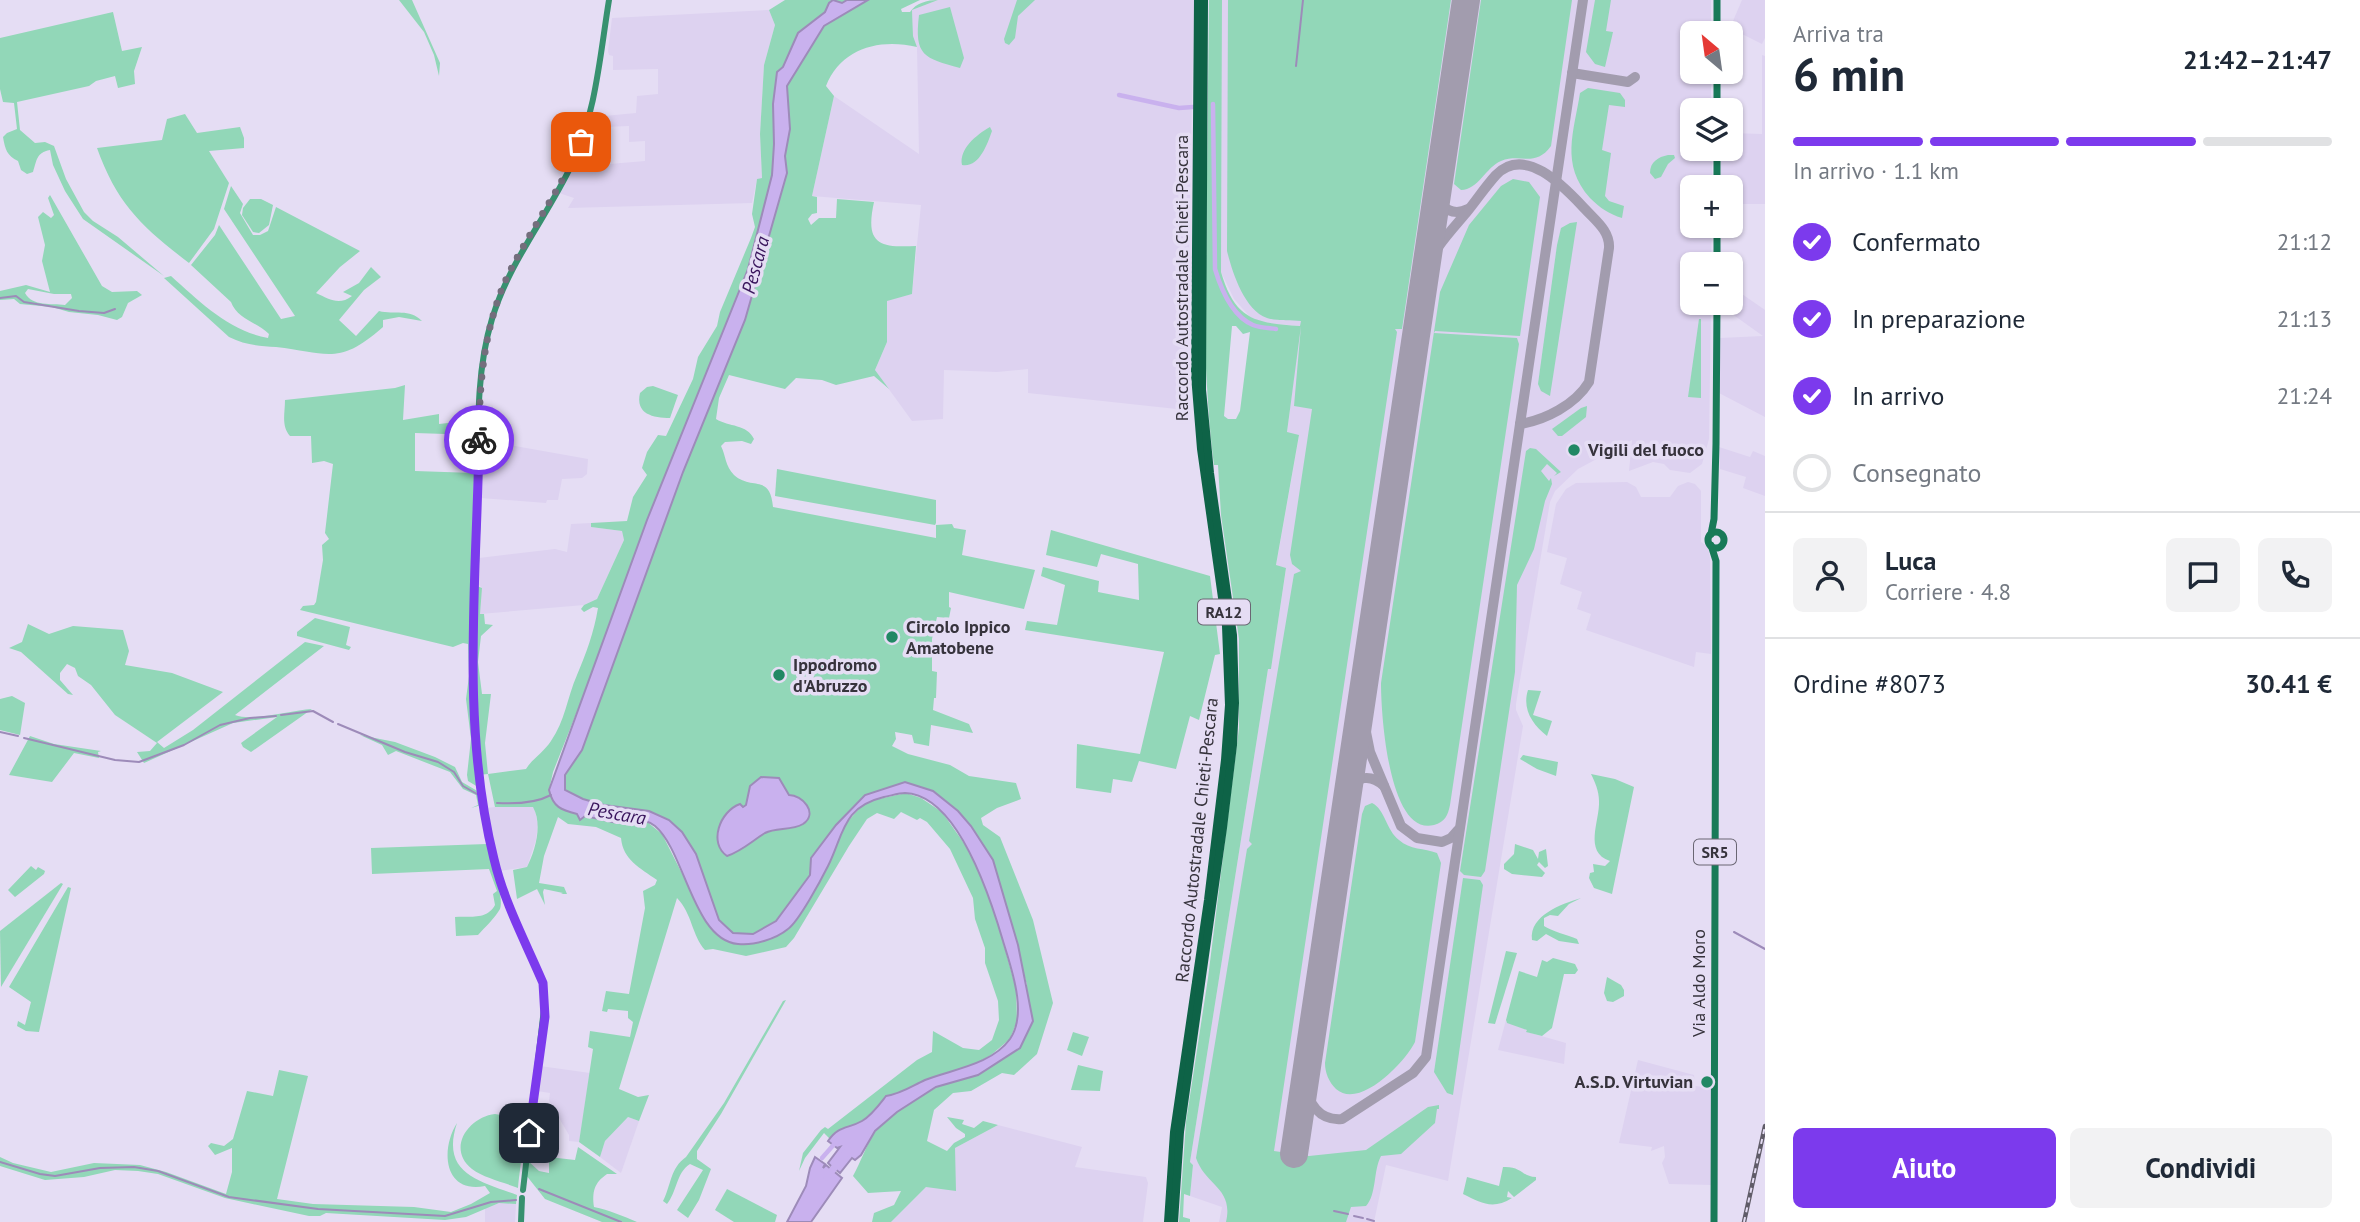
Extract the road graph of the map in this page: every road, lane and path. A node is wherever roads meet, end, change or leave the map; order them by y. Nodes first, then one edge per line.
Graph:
1 (609, 0) edge
2 (1198, 0) edge
3 (1204, 0) edge
4 (1717, 0) edge
5 (607, 14) junction
6 (1717, 21) edge
7 (605, 41) junction
8 (1717, 315) edge
9 (1715, 533) junction
10 (1715, 546) junction
11 (521, 1222) edge
12 (1168, 1222) edge
13 (1174, 1222) edge
14 (1714, 1222) edge

1 - 5 main road
2 - 12 highway, Raccordo Autostradale Chieti-Pescara / RA12
3 - 13 highway, Raccordo Autostradale Chieti-Pescara / RA12
4 - 6 main road
5 - 7 main road
5 - 7 main road
7 - 11 main road
8 - 9 main road, SR5
9 - 10 main road, SR5
9 - 10 main road, SR5
10 - 14 main road, Via Aldo Moro / SR5

